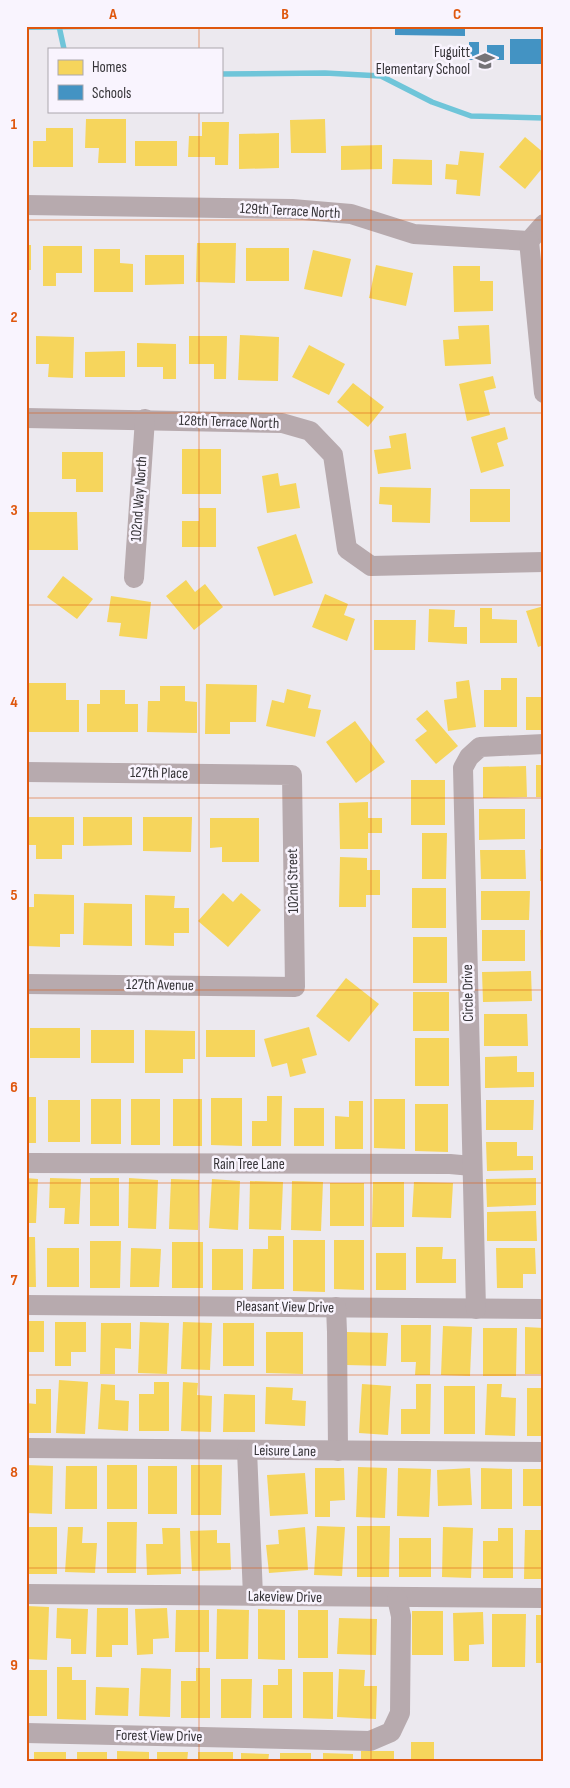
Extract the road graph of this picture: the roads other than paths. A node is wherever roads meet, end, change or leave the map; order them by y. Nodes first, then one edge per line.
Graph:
1 (26, 205) edge
2 (544, 224) edge
3 (529, 241) junction
4 (544, 394) edge
5 (26, 418) edge
6 (145, 419) junction
7 (544, 562) edge
8 (134, 578) dead end
9 (544, 744) edge
10 (26, 772) edge
11 (292, 774) joint
12 (26, 984) edge
13 (295, 987) joint
14 (26, 1163) edge
15 (472, 1166) junction
16 (26, 1305) edge
17 (336, 1307) junction
18 (476, 1308) junction
19 (544, 1309) edge
20 (26, 1448) edge
21 (247, 1450) junction
22 (338, 1451) junction
23 (544, 1452) edge
24 (26, 1594) edge
25 (253, 1596) junction
26 (397, 1598) junction
27 (544, 1598) edge
28 (26, 1733) edge

1 - 3 street, 129th Terrace North
2 - 3 street
3 - 4 street
5 - 6 street, 128th Terrace North
6 - 7 street, 128th Terrace North
6 - 8 street, 102nd Way North
9 - 15 street, Circle Drive
10 - 11 street, 127th Place
11 - 13 street, 102nd Street
12 - 13 street, 127th Avenue
14 - 15 street, Rain Tree Lane
15 - 18 street, Circle Drive
16 - 17 street, Pleasant View Drive
17 - 18 street, Pleasant View Drive
17 - 22 street
18 - 19 street, Pleasant View Drive
20 - 21 street, Leisure Lane
21 - 22 street, Leisure Lane
21 - 25 street
22 - 23 street, Leisure Lane
24 - 25 street, Lakeview Drive
25 - 26 street, Lakeview Drive
26 - 27 street, Lakeview Drive
26 - 28 street, Forest View Drive

